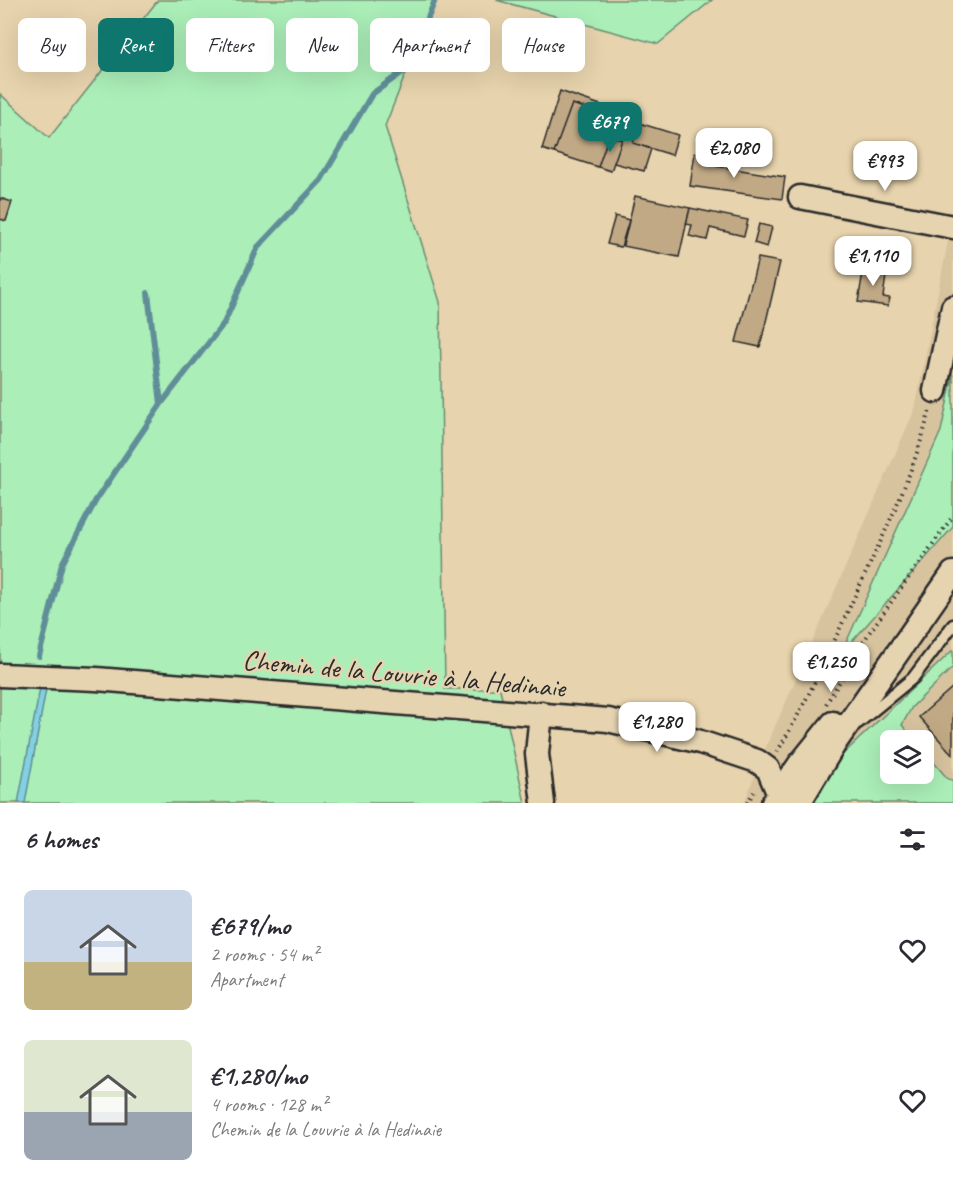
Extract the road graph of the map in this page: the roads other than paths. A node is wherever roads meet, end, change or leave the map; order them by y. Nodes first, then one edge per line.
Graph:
1 (800, 197) dead end
2 (953, 227) edge
3 (953, 308) edge
4 (934, 391) road end
5 (953, 573) edge
6 (920, 618) junction
7 (953, 625) edge
8 (0, 675) edge
9 (541, 713) junction
10 (834, 743) junction
11 (784, 800) edge
12 (543, 803) edge

1 - 2 street
3 - 4 street
5 - 6 street
6 - 10 street
6 - 11 street
7 - 10 lane
8 - 9 street, Chemin de la Louvrie à la Hedinaie
9 - 11 street, Chemin de la Louvrie à la Hedinaie
9 - 12 street
10 - 11 street

